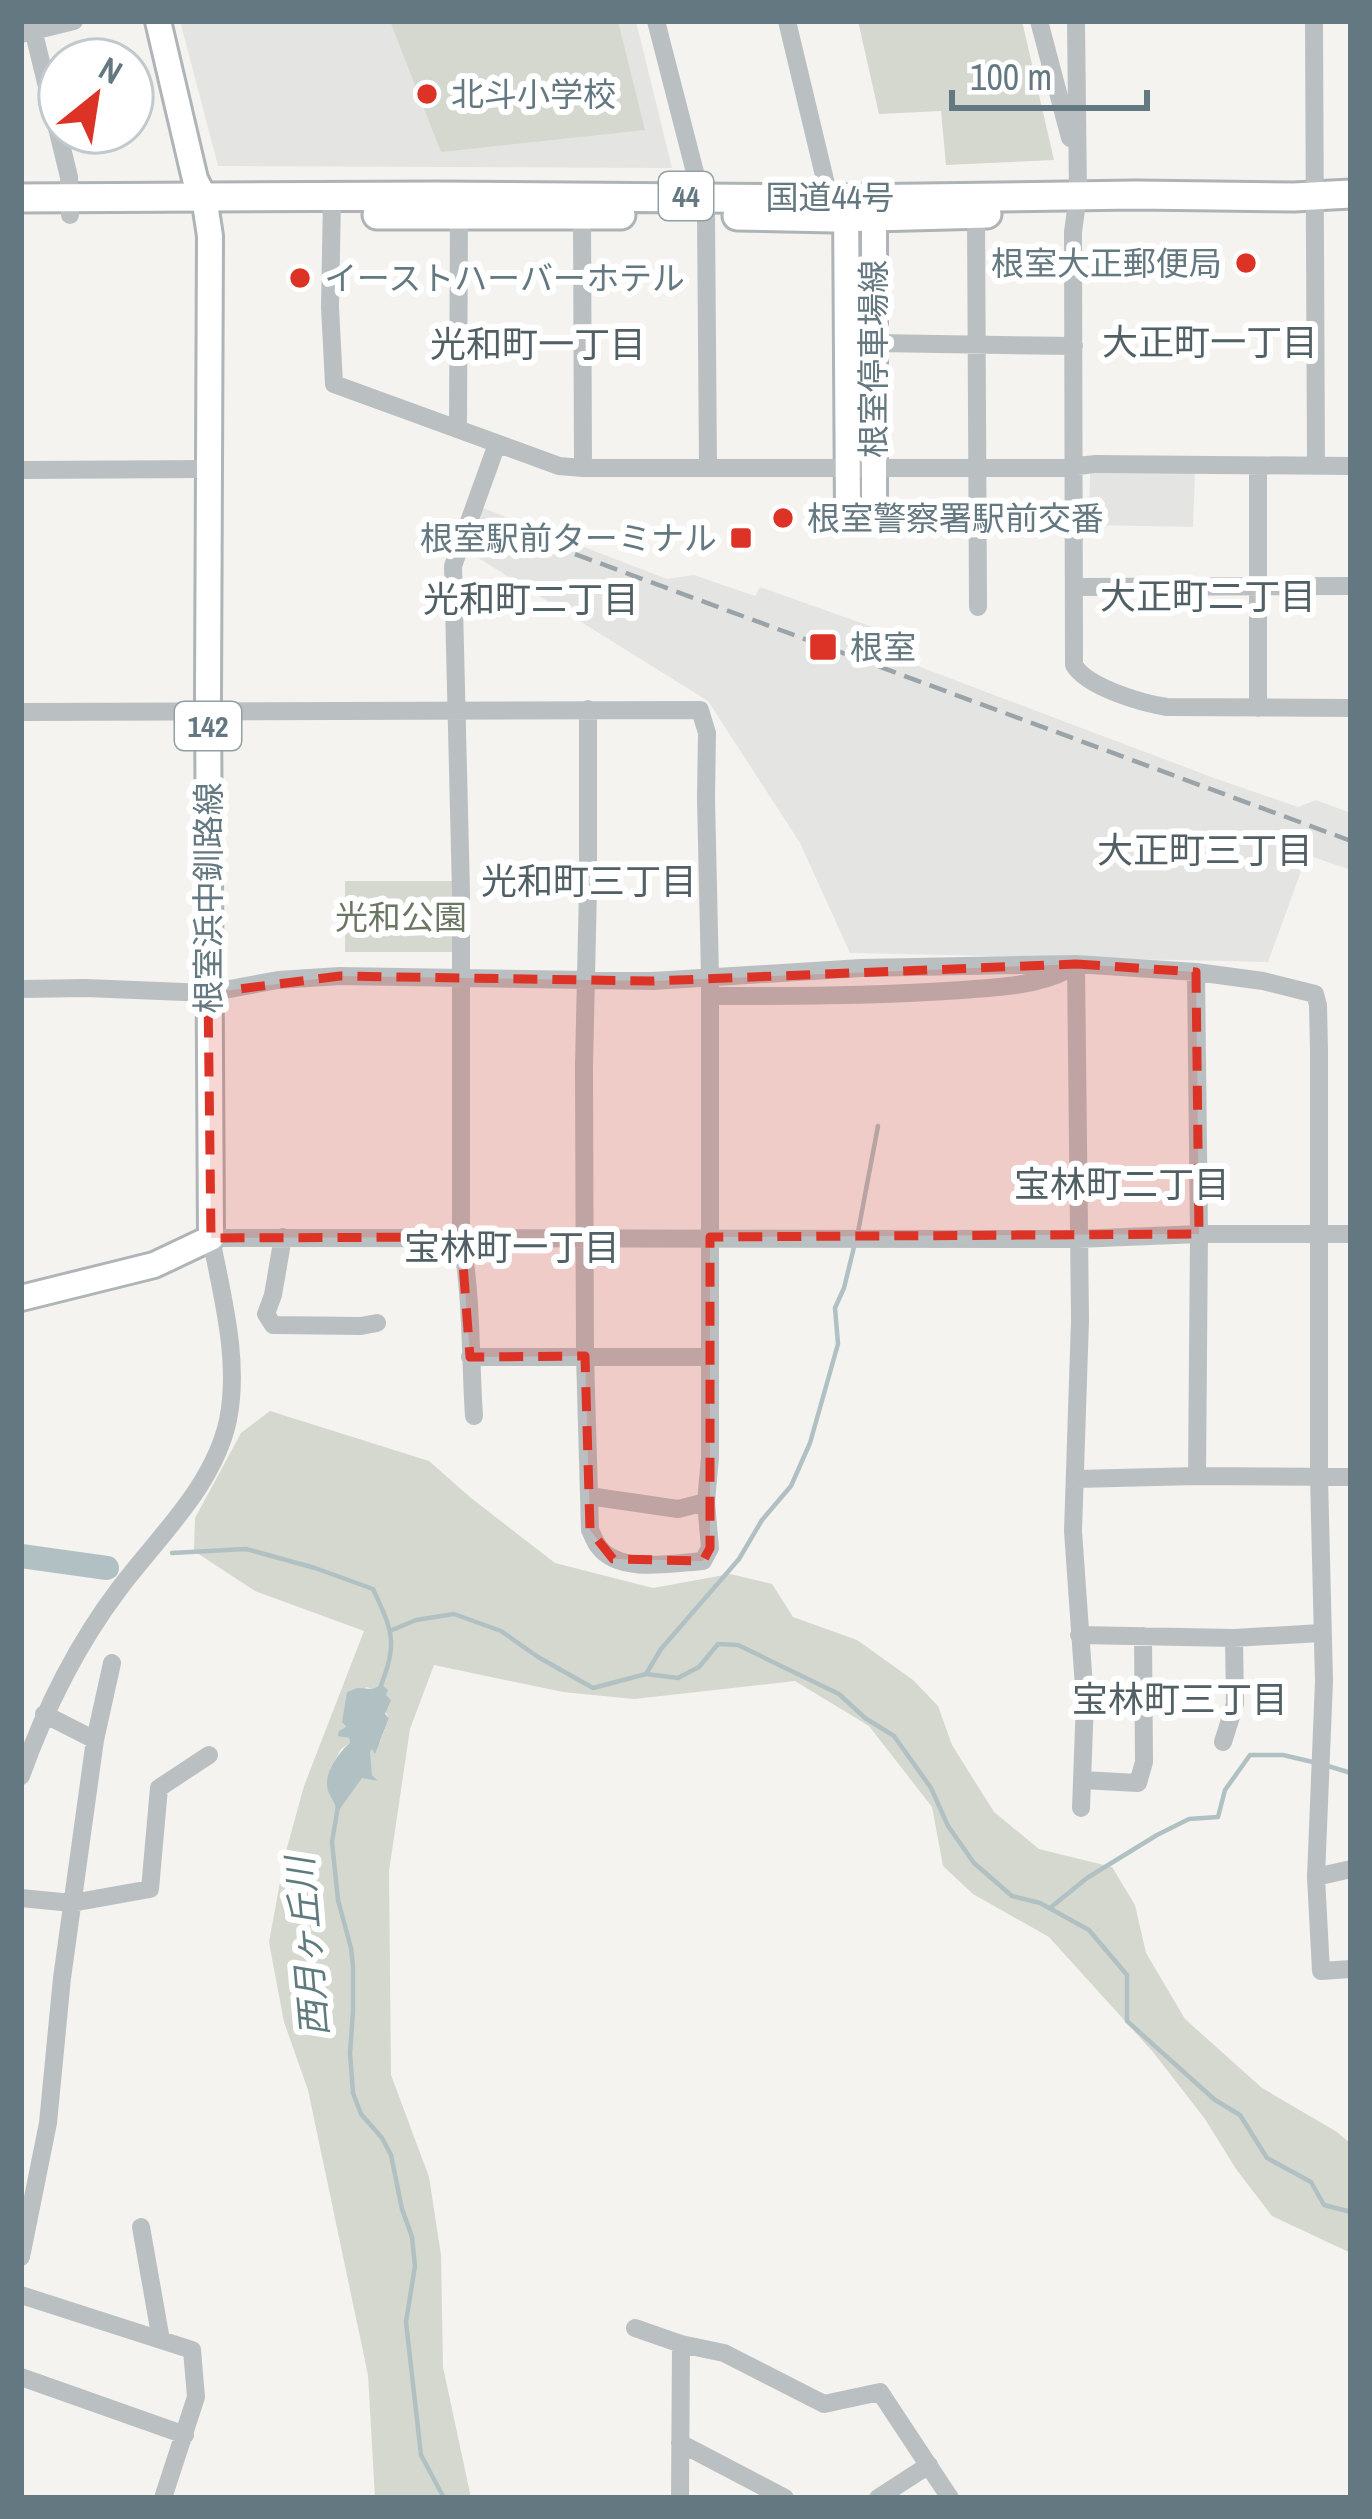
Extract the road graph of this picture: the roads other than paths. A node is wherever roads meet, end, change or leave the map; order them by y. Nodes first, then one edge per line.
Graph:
1 (74, 21) edge
2 (158, 21) edge
3 (656, 21) edge
4 (787, 21) edge
5 (1039, 21) edge
6 (1076, 21) edge
7 (1314, 21) edge
8 (29, 29) edge
9 (1078, 165) junction
10 (1351, 194) edge
11 (21, 199) edge
12 (1077, 204) junction
13 (1315, 204) junction
14 (703, 205) junction
15 (205, 206) junction
16 (70, 207) junction
17 (332, 207) junction
18 (851, 208) junction
19 (1351, 211) edge
20 (976, 214) junction
21 (459, 215) junction
22 (582, 215) junction
23 (21, 216) edge
24 (874, 343) junction
25 (978, 346) junction
26 (1074, 346) junction
27 (458, 429) junction
28 (497, 444) junction
29 (1074, 466) junction
30 (1258, 466) junction
31 (1316, 466) junction
32 (1351, 466) edge
33 (978, 467) junction
34 (583, 468) junction
35 (708, 468) junction
36 (860, 468) junction
37 (21, 470) edge
38 (208, 470) junction
39 (848, 514) dead end
40 (874, 521) dead end
41 (1351, 586) edge
42 (1074, 587) junction
43 (1258, 587) junction
44 (978, 608) dead end
45 (1258, 708) junction
46 (1351, 708) edge
47 (588, 709) junction
48 (21, 712) edge
49 (208, 712) junction
50 (458, 712) junction
51 (1076, 964) junction
52 (1196, 972) junction
53 (459, 976) junction
54 (585, 980) junction
55 (710, 987) junction
56 (21, 989) edge
57 (208, 993) junction
58 (1199, 1234) junction
59 (1320, 1234) junction
60 (1351, 1234) edge
61 (461, 1237) junction
62 (586, 1237) junction
63 (710, 1237) junction
64 (211, 1238) junction
65 (283, 1238) junction
66 (1077, 1239) junction
67 (21, 1298) edge
68 (377, 1323) dead end
69 (585, 1356) junction
70 (470, 1357) junction
71 (710, 1357) junction
72 (474, 1416) dead end
73 (1197, 1476) junction
74 (1318, 1477) junction
75 (1351, 1477) edge
76 (1076, 1479) junction
77 (589, 1496) junction
78 (706, 1502) junction
79 (1321, 1633) junction
80 (1079, 1635) junction
81 (1143, 1636) junction
82 (1234, 1638) junction
83 (112, 1663) dead end
84 (44, 1714) junction
85 (95, 1740) junction
86 (1223, 1742) dead end
87 (209, 1755) dead end
88 (21, 1776) edge
89 (1082, 1780) junction
90 (1081, 1808) dead end
91 (1351, 1869) edge
92 (1316, 1877) junction
93 (21, 1898) edge
94 (73, 1903) junction
95 (1351, 1970) edge
96 (31, 2160) edge
97 (141, 2227) dead end
98 (21, 2257) edge
99 (21, 2295) edge
100 (635, 2327) dead end
101 (161, 2340) junction
102 (681, 2344) junction
103 (21, 2377) edge
104 (185, 2435) junction
105 (680, 2443) junction
106 (929, 2465) junction
107 (163, 2498) edge
108 (680, 2498) edge
109 (785, 2498) edge
110 (878, 2498) edge
111 (950, 2498) edge

1 - 8 street
2 - 15 main road, 根室浜中釧路線
3 - 14 street
4 - 18 street
5 - 9 street
6 - 9 street
7 - 13 street
8 - 16 street
9 - 12 street
10 - 13 highway, 国道44号 / 44
11 - 16 highway, 国道44号 / 44
12 - 13 highway, 国道44号 / 44
12 - 18 highway, 国道44号 / 44
12 - 20 highway, 国道44号 / 44
12 - 26 street
13 - 19 highway, 国道44号 / 44
13 - 31 street
14 - 17 highway, 国道44号 / 44
14 - 18 highway, 国道44号 / 44
14 - 22 highway, 国道44号 / 44
14 - 35 street
15 - 16 highway, 国道44号 / 44
15 - 17 highway, 国道44号 / 44
15 - 38 main road, 根室浜中釧路線 / 142
16 - 23 highway, 国道44号 / 44
17 - 21 highway, 国道44号 / 44
17 - 27 street
18 - 20 highway, 国道44号 / 44
18 - 24 main road, 根室停車場線
18 - 36 main road, 根室停車場線
20 - 25 street
21 - 22 highway, 国道44号 / 44
21 - 27 street
22 - 34 street
24 - 25 street
24 - 36 main road, 根室停車場線
25 - 26 street
25 - 33 street
26 - 29 street
27 - 28 street
28 - 34 street
28 - 50 street
29 - 30 street
29 - 33 street
29 - 42 street
30 - 31 street
30 - 43 street
31 - 32 street
33 - 36 street
33 - 44 street
34 - 35 street
35 - 36 street
36 - 39 main road, 根室停車場線
36 - 40 main road, 根室停車場線
37 - 38 street
38 - 49 main road, 根室浜中釧路線 / 142
41 - 43 street
42 - 43 street
42 - 45 street
43 - 45 street
45 - 46 street
47 - 50 street
47 - 54 street
47 - 55 street
48 - 49 street
49 - 50 street
49 - 57 main road, 根室浜中釧路線 / 142
50 - 53 street
51 - 52 street
51 - 55 street
51 - 55 street
51 - 66 street
52 - 58 street
52 - 59 street
53 - 54 street
53 - 57 street
53 - 61 street
54 - 55 street
54 - 62 street
55 - 63 street
56 - 57 street
57 - 64 main road, 根室浜中釧路線 / 142
58 - 59 street
58 - 66 street
58 - 73 street
59 - 60 street
59 - 74 street
61 - 62 street
61 - 65 street
61 - 70 street
62 - 63 street
62 - 69 street
63 - 66 street
63 - 71 street
64 - 65 street
64 - 67 main road
64 - 84 street
65 - 68 street
66 - 76 street
69 - 70 street
69 - 71 street
69 - 77 street
70 - 72 street
71 - 78 street
73 - 74 street
73 - 76 street
74 - 75 street
74 - 79 street
76 - 80 street
77 - 78 street
77 - 78 street
79 - 82 street
79 - 92 street
80 - 81 street
80 - 89 street
81 - 82 street
81 - 89 street
82 - 86 street
83 - 85 street
84 - 85 street
84 - 88 street
85 - 94 street
87 - 94 street
89 - 90 street
91 - 92 street
92 - 95 street
93 - 94 street
94 - 96 street
96 - 98 street
97 - 101 street
99 - 101 street
100 - 102 street
101 - 104 street
102 - 105 street
102 - 106 street
103 - 104 street
104 - 107 street
105 - 108 street
105 - 109 street
106 - 110 street
106 - 111 street

